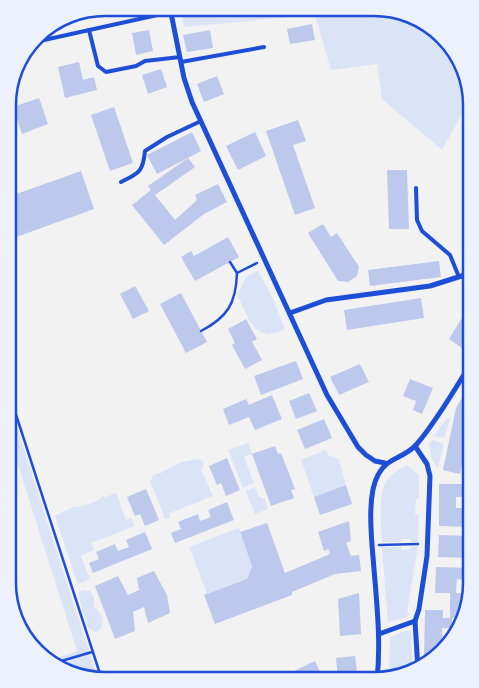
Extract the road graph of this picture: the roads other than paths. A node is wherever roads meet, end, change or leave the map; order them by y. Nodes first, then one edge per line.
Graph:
1 (146, 16) edge
2 (171, 16) edge
3 (89, 30) junction
4 (44, 40) edge
5 (264, 46) dead end
6 (180, 59) junction
7 (201, 121) junction
8 (121, 182) dead end
9 (416, 188) dead end
10 (463, 276) edge
11 (460, 277) junction
12 (290, 313) junction
13 (463, 375) edge
14 (415, 446) junction
15 (385, 463) junction
16 (415, 621) junction
17 (379, 634) junction
18 (417, 660) edge
19 (378, 672) edge

1 - 3 lane
2 - 6 street
3 - 4 lane
3 - 6 lane
5 - 6 lane
6 - 7 street
7 - 8 lane
7 - 12 street
9 - 11 lane
10 - 11 street
11 - 12 street
12 - 15 street
13 - 14 street
14 - 15 street
14 - 16 street
15 - 17 street
16 - 17 street
16 - 18 street
17 - 19 street

